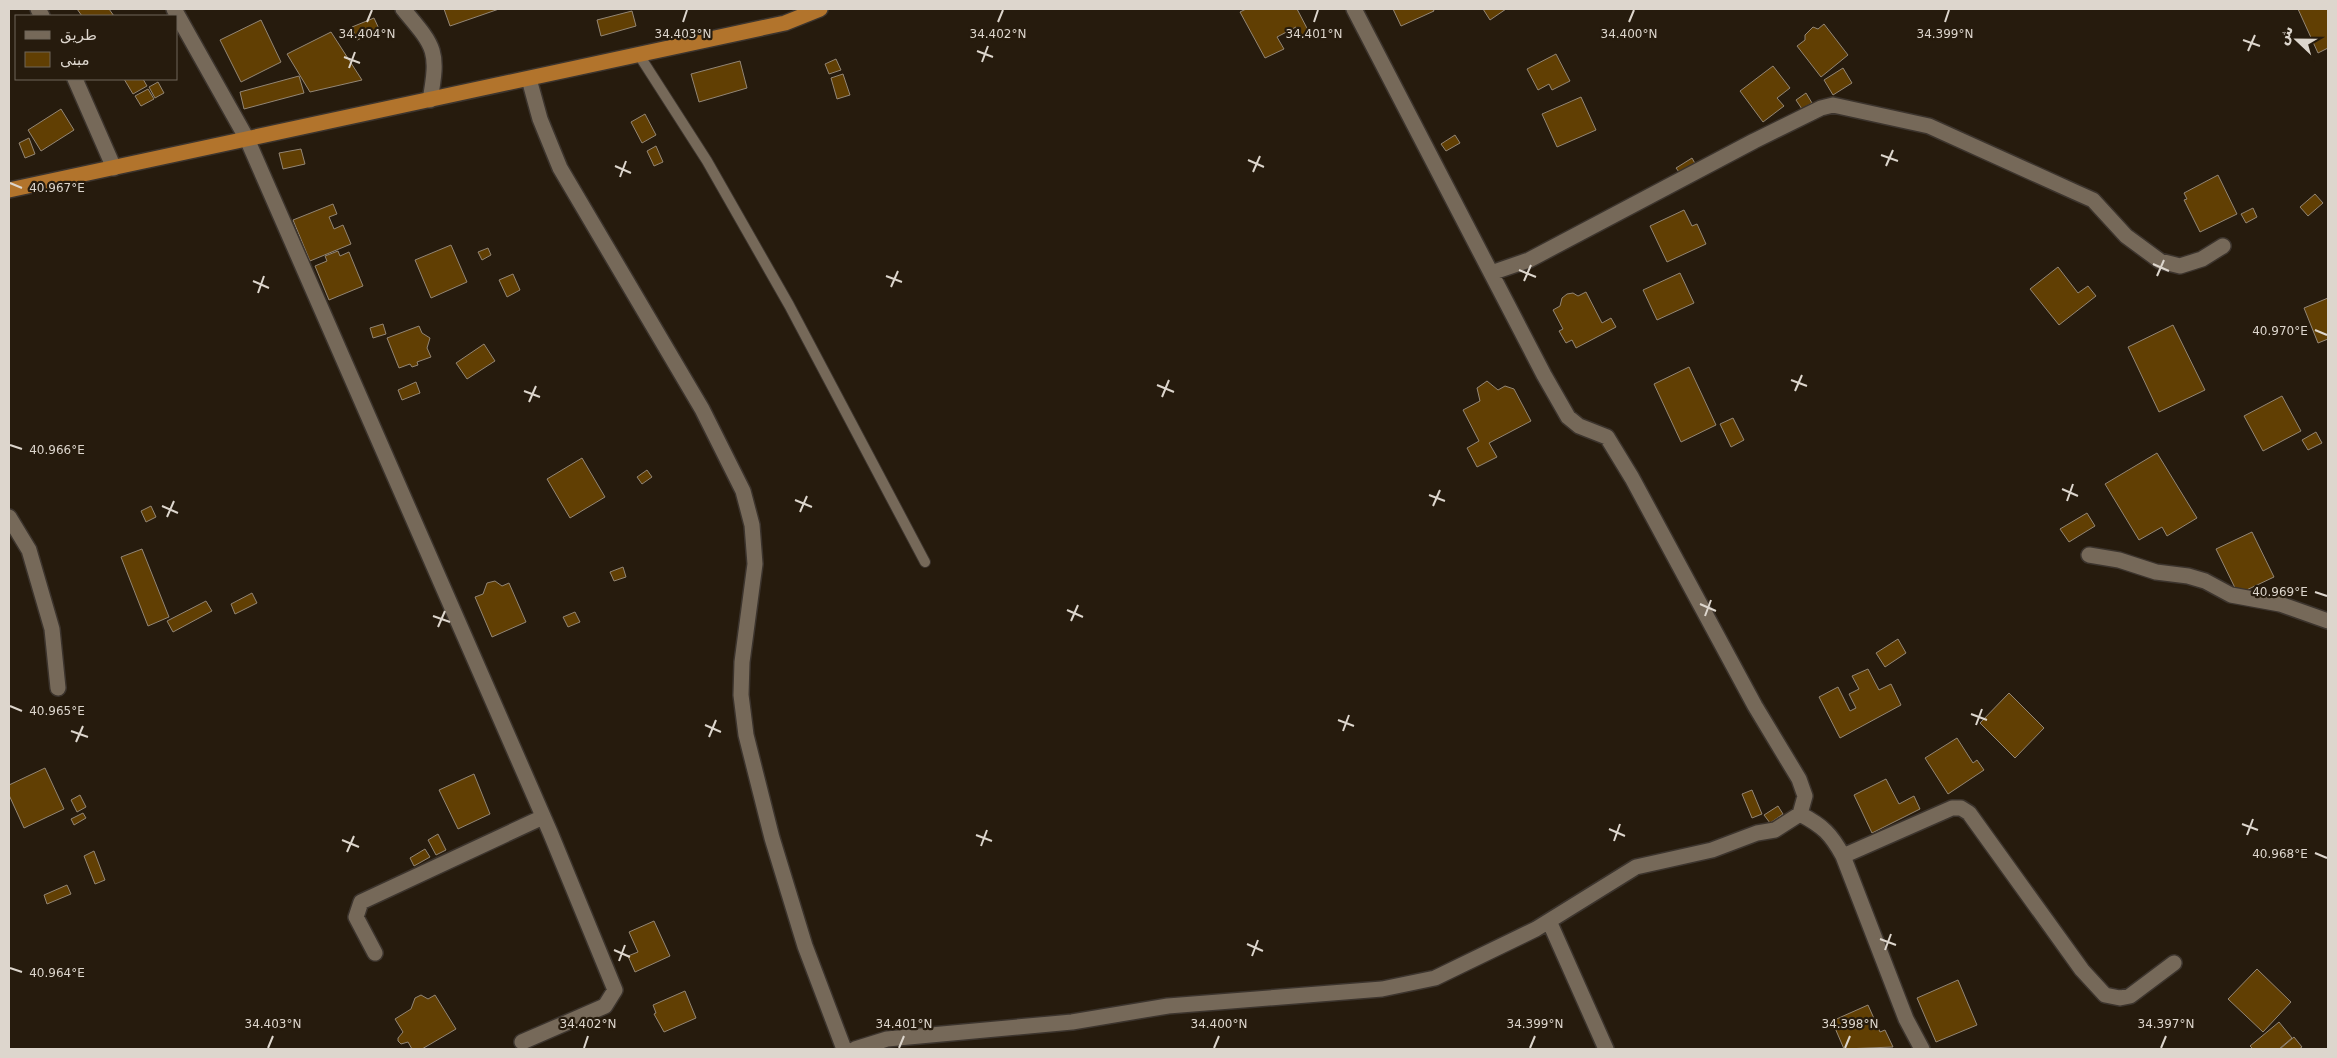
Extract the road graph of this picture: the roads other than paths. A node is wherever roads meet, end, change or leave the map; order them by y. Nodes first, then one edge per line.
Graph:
1 (403, 9) edge
2 (820, 9) edge
3 (1354, 9) edge
4 (178, 16) edge
5 (639, 55) junction
6 (529, 79) junction
7 (75, 80) edge
8 (430, 100) junction
9 (247, 139) junction
10 (114, 168) junction
11 (9, 190) edge
12 (2224, 246) dead end
13 (1491, 273) junction
14 (9, 517) edge
15 (2088, 555) dead end
16 (925, 562) dead end
17 (2328, 621) edge
18 (58, 688) dead end
19 (1800, 814) junction
20 (543, 817) junction
21 (1843, 856) junction
22 (1549, 921) junction
23 (375, 953) dead end
24 (2174, 963) dead end
25 (522, 1042) dead end
26 (844, 1049) edge
27 (855, 1049) edge
28 (1606, 1049) edge
29 (1922, 1049) edge

1 - 8 street
2 - 5 highway
3 - 13 street
4 - 9 street
5 - 6 highway
5 - 16 lane
6 - 8 highway
6 - 26 street
7 - 10 street
8 - 9 highway
9 - 10 highway
9 - 20 street
10 - 11 highway
12 - 13 street
13 - 19 street
14 - 18 street
15 - 17 street
19 - 21 street
19 - 22 street
20 - 23 street
20 - 25 street
21 - 24 street
21 - 29 street
22 - 27 street
22 - 28 street

